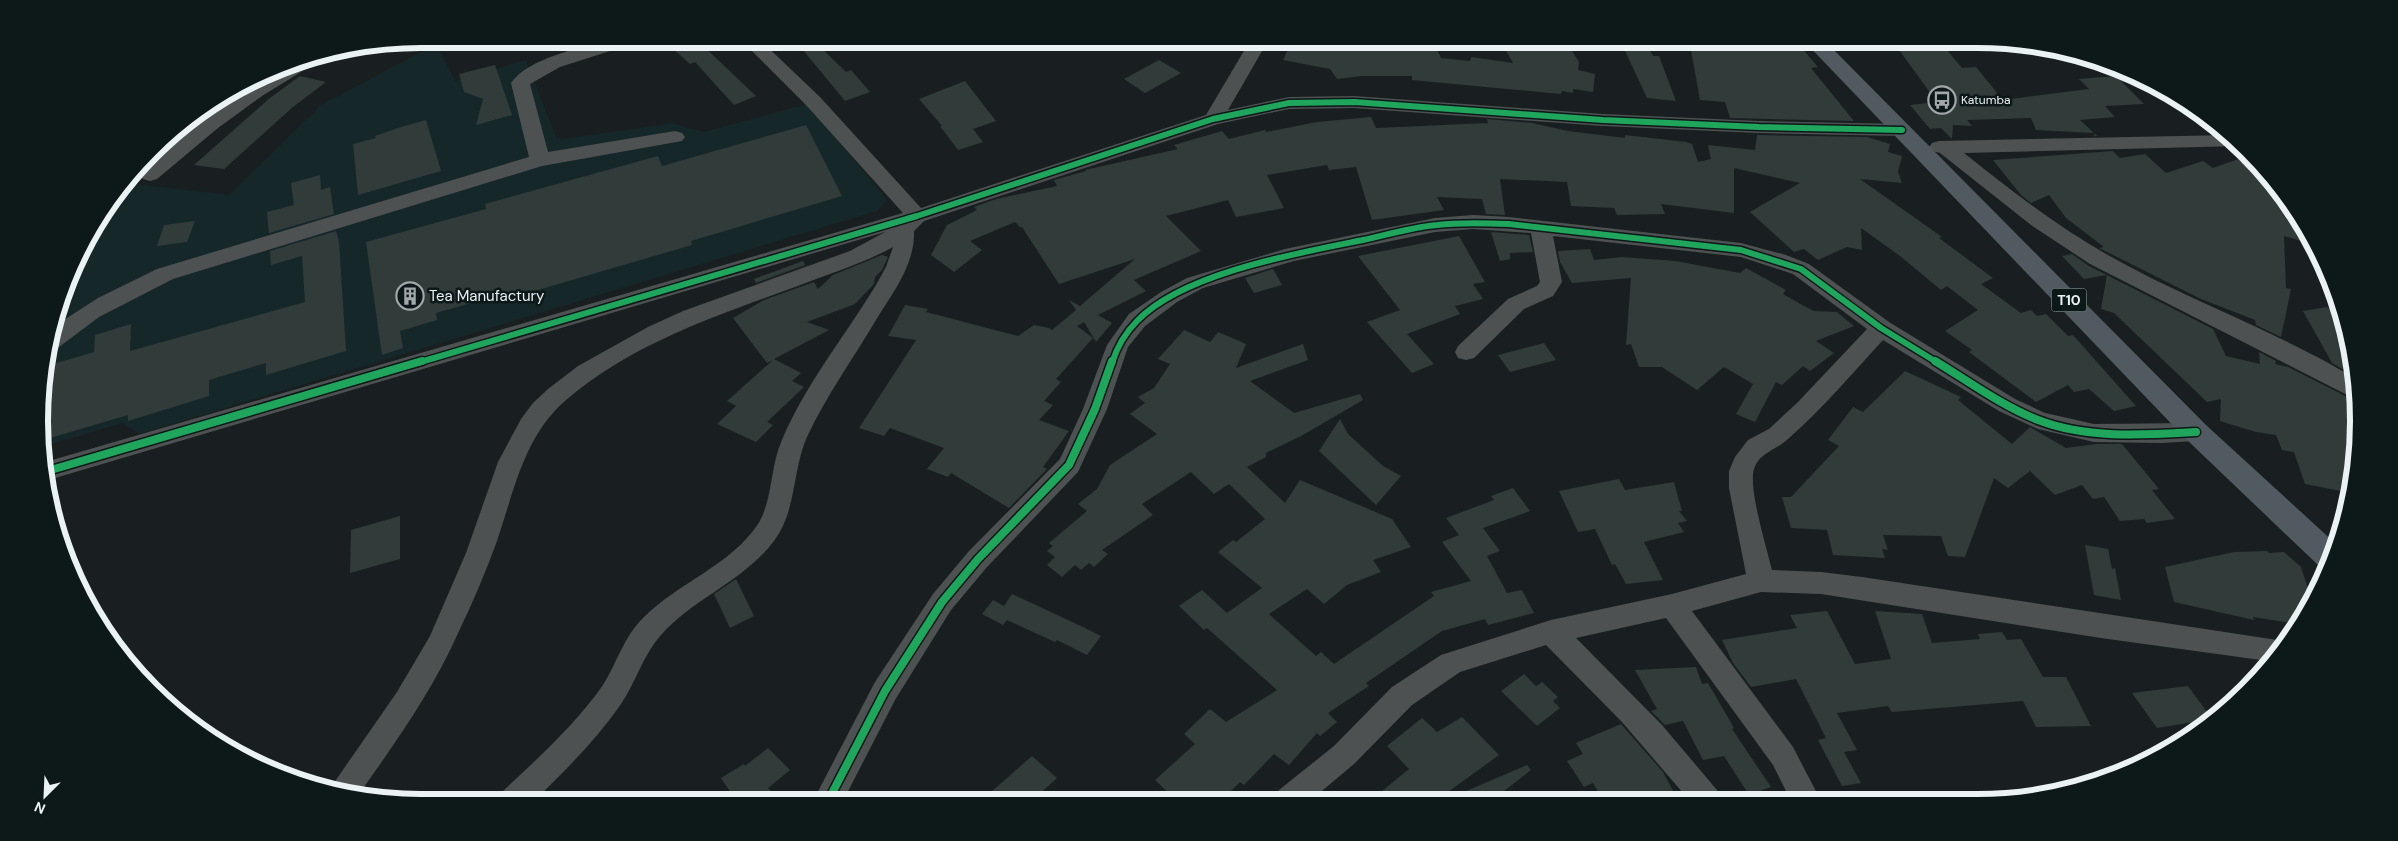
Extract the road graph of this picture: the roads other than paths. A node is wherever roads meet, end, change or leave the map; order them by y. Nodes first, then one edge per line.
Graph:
1 (602, 48) edge
2 (758, 48) edge
3 (1255, 48) edge
4 (1821, 48) edge
5 (288, 72) edge
6 (1213, 119) junction
7 (675, 137) dead end
8 (1911, 139) junction
9 (2224, 141) edge
10 (1946, 147) junction
11 (540, 160) junction
12 (150, 175) dead end
13 (911, 223) junction
14 (1541, 229) junction
15 (1881, 328) junction
16 (58, 335) edge
17 (1466, 352) dead end
18 (2349, 386) edge
19 (2196, 432) junction
20 (51, 470) edge
21 (2326, 553) edge
22 (1761, 581) junction
23 (1672, 605) junction
24 (1551, 632) junction
25 (2272, 649) edge
26 (347, 786) edge
27 (520, 794) edge
28 (832, 794) edge
29 (1296, 794) edge
30 (1702, 794) edge
31 (1802, 794) edge

1 - 11 street
2 - 13 street
3 - 6 street
4 - 8 highway, T10
5 - 12 street
6 - 8 street
6 - 13 street
7 - 11 street
8 - 10 street
8 - 19 highway, T10
9 - 10 street
10 - 18 street
11 - 16 street
13 - 20 street
13 - 26 street
13 - 27 street
14 - 15 street
14 - 17 street
14 - 28 street
15 - 19 street
15 - 22 street
19 - 21 highway, T10
22 - 23 street
22 - 25 street
23 - 24 street
23 - 31 street
24 - 29 street
24 - 30 street

